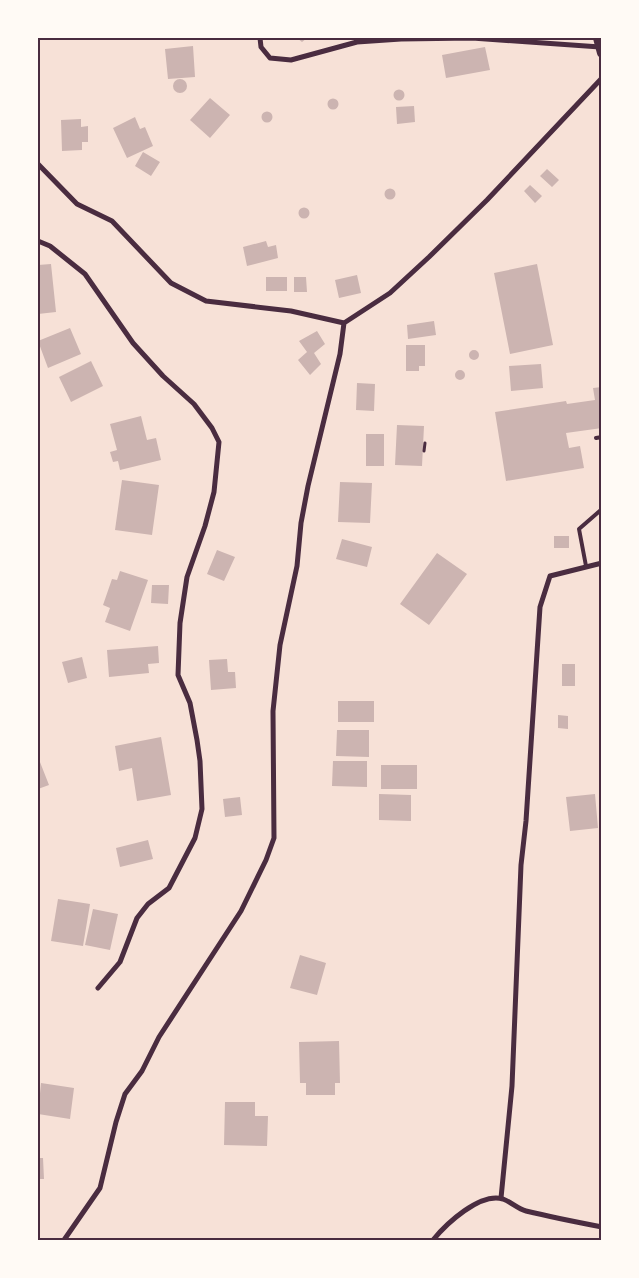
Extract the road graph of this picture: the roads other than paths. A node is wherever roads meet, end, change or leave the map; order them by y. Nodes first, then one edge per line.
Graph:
1 (260, 38) edge
2 (475, 38) edge
3 (356, 40) edge
4 (600, 46) edge
5 (602, 78) edge
6 (38, 164) edge
7 (38, 241) edge
8 (344, 323) junction
9 (602, 437) edge
10 (596, 438) dead end
11 (602, 509) edge
12 (602, 563) edge
13 (586, 566) junction
14 (98, 988) dead end
15 (501, 1198) junction
16 (602, 1227) edge
17 (64, 1240) edge
18 (433, 1240) edge

1 - 3 street
2 - 3 street
2 - 4 street
5 - 8 street
6 - 8 street
7 - 14 street
8 - 17 street
9 - 10 lane
11 - 13 lane
12 - 13 street
13 - 15 street
15 - 16 street
15 - 18 street

